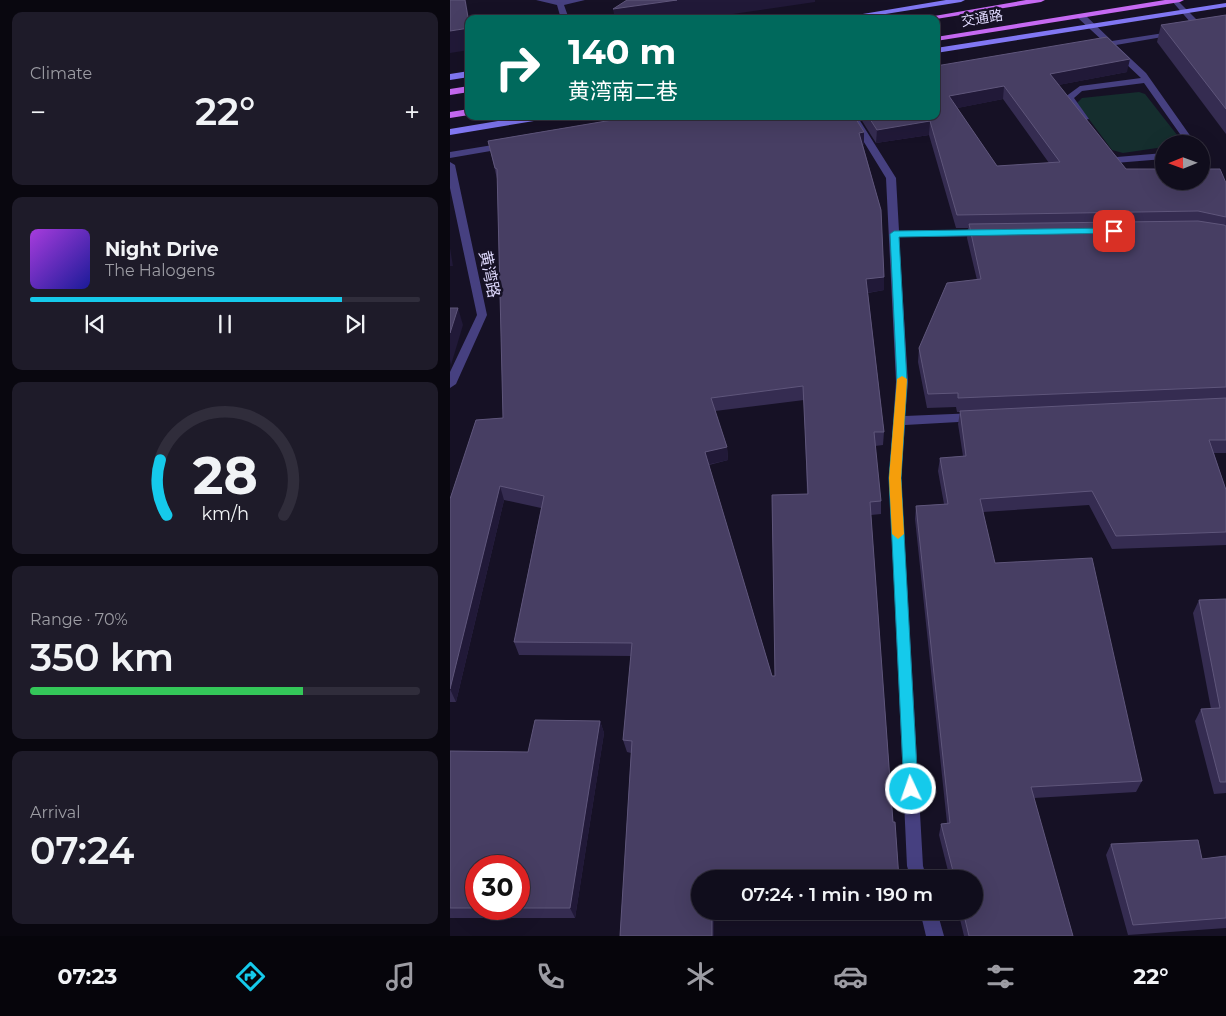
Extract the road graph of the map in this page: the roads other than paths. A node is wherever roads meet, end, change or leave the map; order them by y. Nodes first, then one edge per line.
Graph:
1 (540, 0) edge
2 (581, 0) edge
3 (961, 0) edge
4 (1041, 0) edge
5 (1177, 0) edge
6 (560, 3) junction
7 (1226, 4) edge
8 (1184, 11) junction
9 (563, 15) edge
10 (863, 15) edge
11 (940, 16) edge
12 (1081, 16) junction
13 (1226, 25) edge
14 (1092, 26) junction
15 (1192, 30) junction
16 (940, 38) edge
17 (1110, 44) junction
18 (1091, 47) edge
19 (940, 51) edge
20 (465, 75) edge
21 (450, 77) edge
22 (1147, 80) junction
23 (465, 90) edge
24 (450, 92) edge
25 (465, 113) edge
26 (450, 115) edge
27 (522, 120) edge
28 (855, 120) edge
29 (1089, 126) edge
30 (450, 132) edge
31 (1186, 135) edge
32 (1099, 141) edge
33 (516, 144) edge
34 (450, 155) edge
35 (1155, 157) edge
36 (450, 165) edge
37 (994, 232) edge
38 (894, 234) junction
39 (450, 384) edge
40 (988, 417) edge
41 (899, 421) junction
42 (916, 870) edge
43 (931, 920) edge
44 (935, 936) edge

1 - 6 street
2 - 6 street
3 - 10 street
4 - 11 main road, 交通路
5 - 8 street
5 - 12 main road, 交通路
6 - 9 street
7 - 8 street
8 - 14 street
8 - 15 street
12 - 14 street
12 - 16 main road, 交通路
13 - 15 street
14 - 17 street
14 - 19 street
15 - 17 street
17 - 18 street
17 - 22 street
20 - 21 street
22 - 29 street
22 - 31 street
23 - 24 main road
25 - 26 main road
27 - 30 street
28 - 38 street
32 - 35 street
33 - 34 street
36 - 39 street, 黄湾路
37 - 38 street
38 - 41 street
40 - 41 street
41 - 42 street
43 - 44 street

